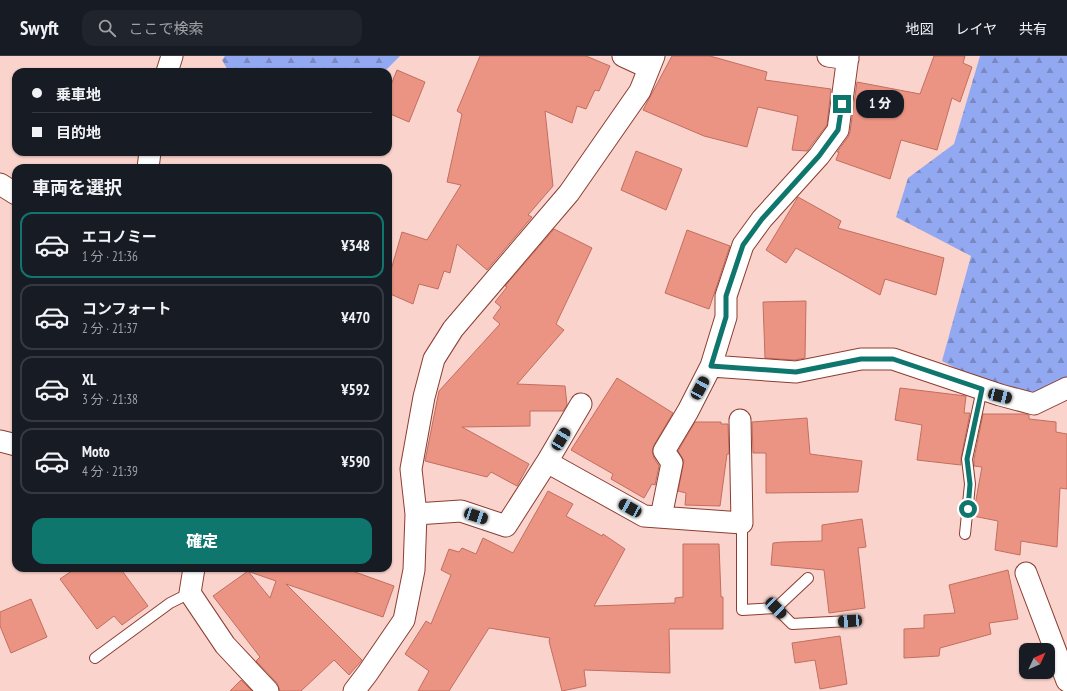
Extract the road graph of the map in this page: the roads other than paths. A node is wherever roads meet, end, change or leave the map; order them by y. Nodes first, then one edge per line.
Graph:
1 (172, 56) edge
2 (623, 56) edge
3 (828, 56) edge
4 (848, 58) edge
5 (652, 62) edge
6 (168, 68) edge
7 (0, 184) edge
8 (12, 192) edge
9 (711, 366) junction
10 (1067, 388) edge
11 (982, 389) junction
12 (581, 404) dead end
13 (740, 420) dead end
14 (0, 441) edge
15 (12, 443) edge
16 (547, 462) junction
17 (416, 514) junction
18 (661, 517) junction
19 (742, 523) junction
20 (965, 534) dead end
21 (1026, 573) dead end
22 (808, 578) dead end
23 (194, 579) edge
24 (776, 608) junction
25 (850, 621) dead end
26 (96, 658) dead end
27 (1067, 681) edge
28 (268, 691) edge
29 (354, 691) edge

1 - 6 street
2 - 5 street
3 - 4 street
4 - 9 street
5 - 17 street
7 - 8 street
9 - 11 street
9 - 18 street
10 - 11 street
11 - 20 lane
12 - 16 street
13 - 19 street
14 - 15 street
16 - 17 street
16 - 18 street
17 - 29 street
18 - 19 street
19 - 24 lane
21 - 27 street
22 - 24 lane
23 - 26 lane
23 - 28 street
24 - 25 lane

